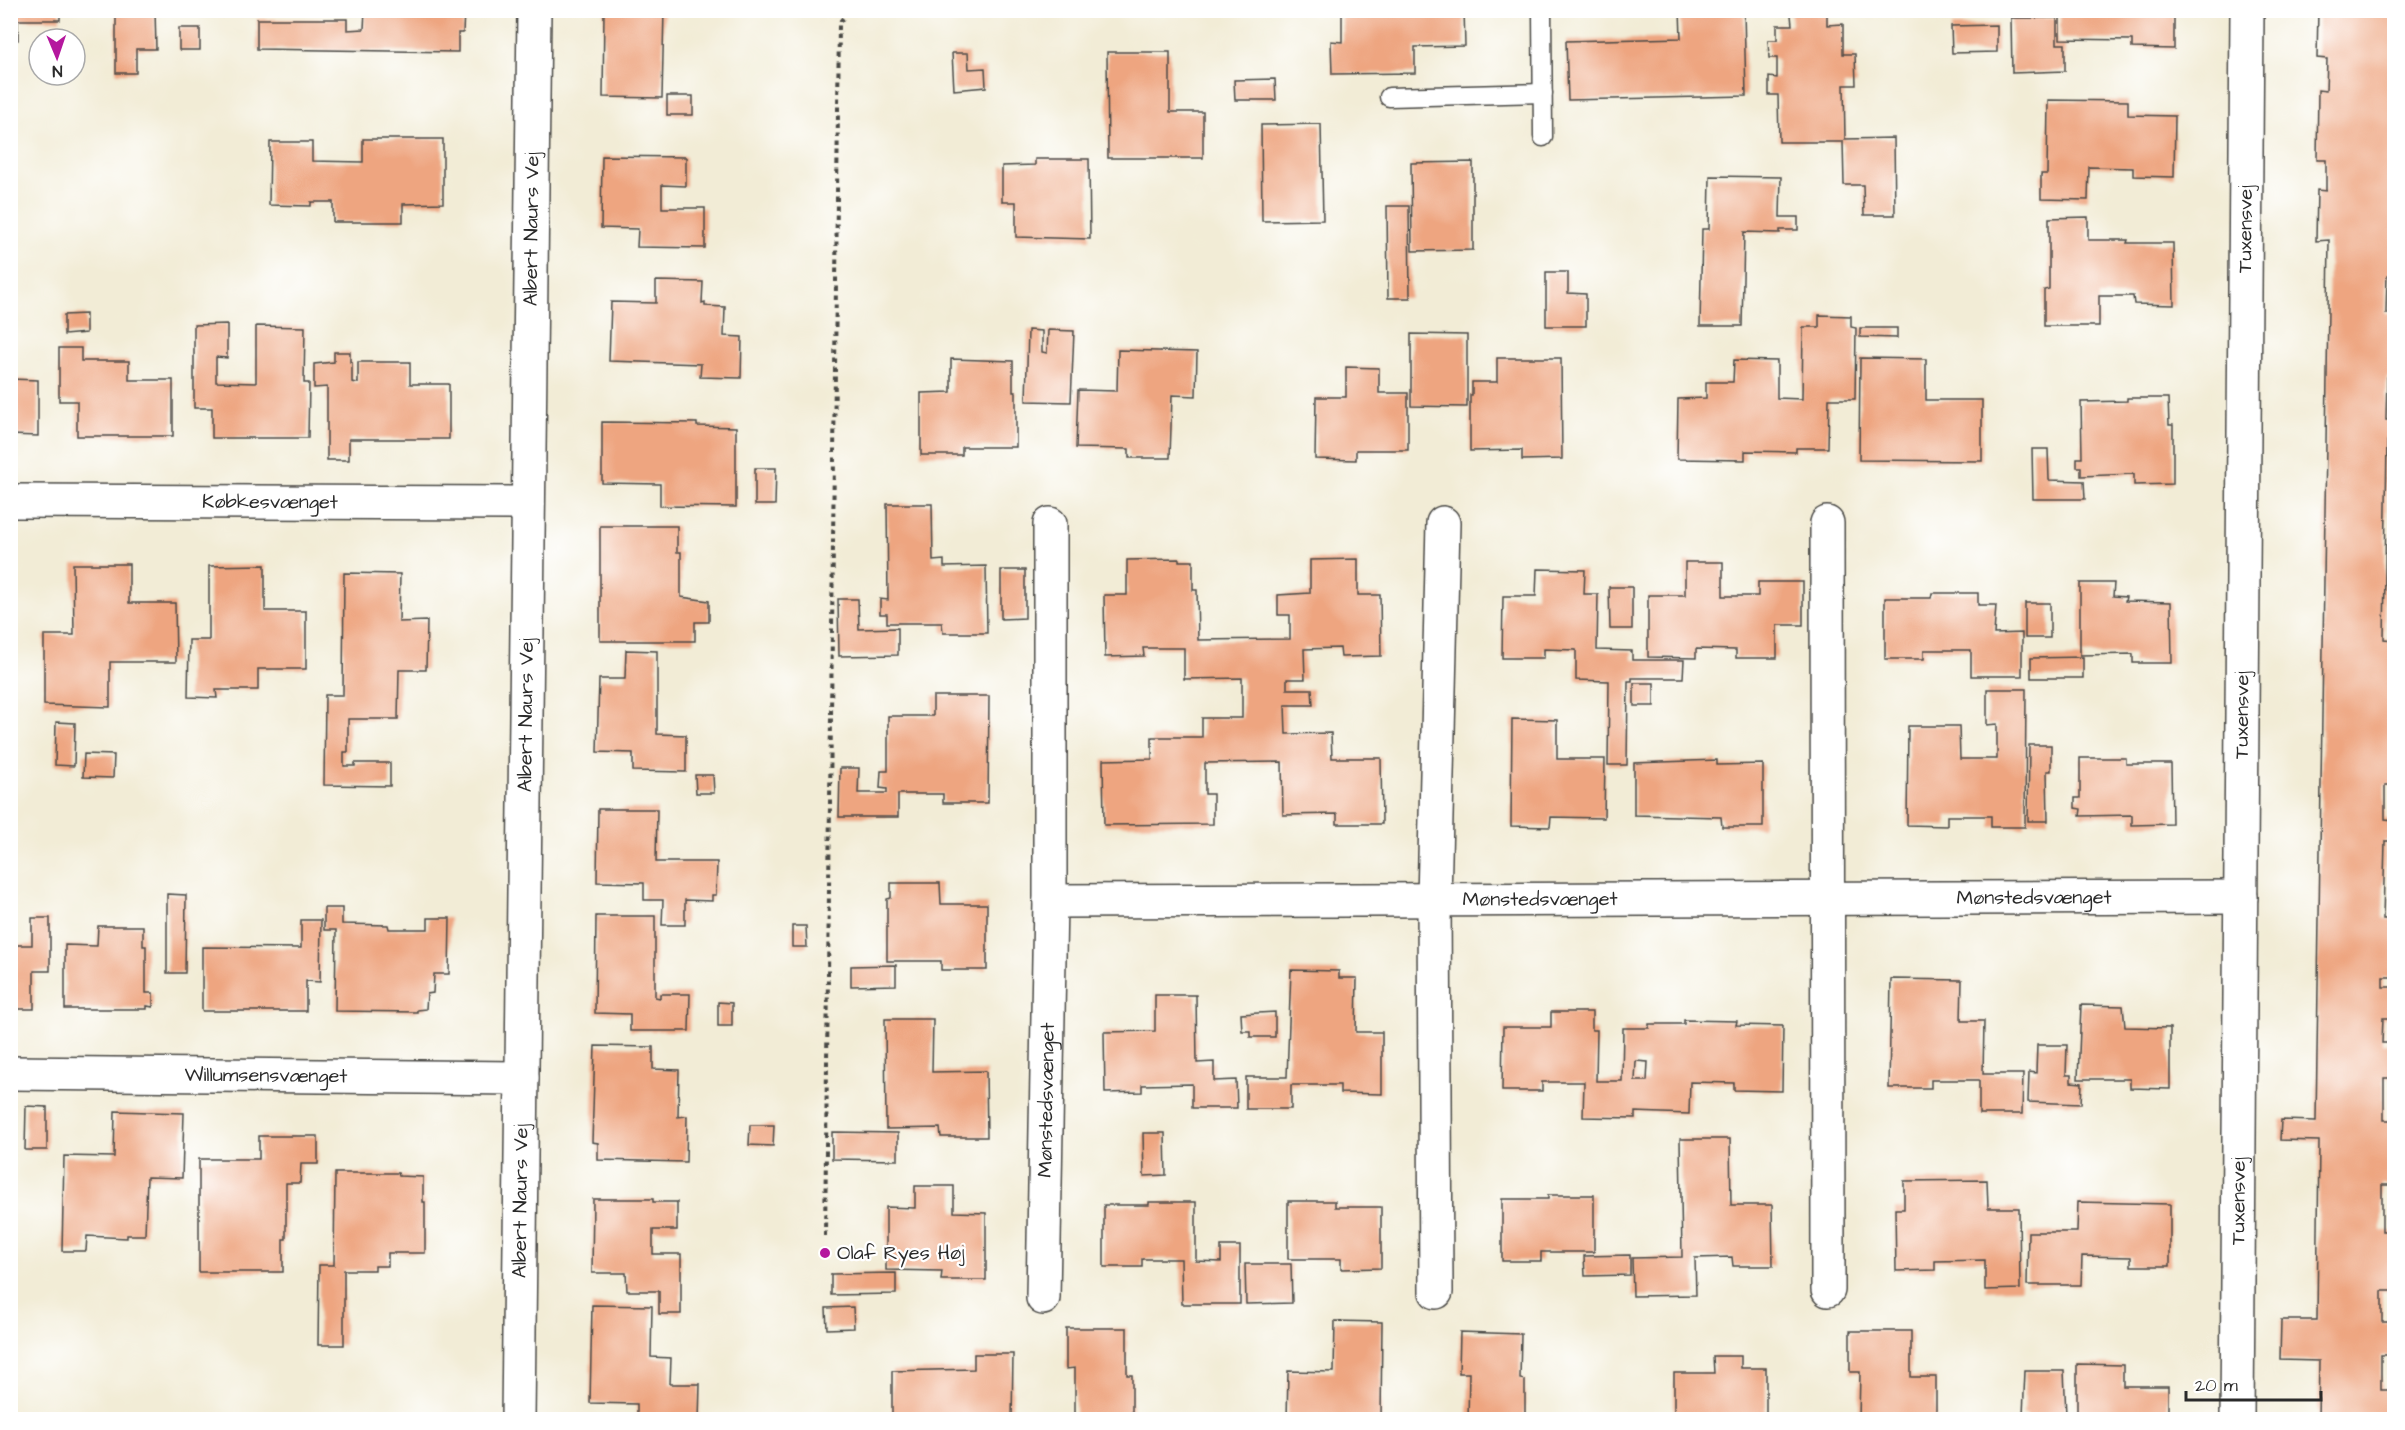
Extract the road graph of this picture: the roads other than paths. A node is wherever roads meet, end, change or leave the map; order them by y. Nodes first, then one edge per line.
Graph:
1 (534, 10) edge
2 (1542, 10) edge
3 (2247, 10) edge
4 (1543, 93) junction
5 (1389, 97) dead end
6 (1543, 137) dead end
7 (10, 501) edge
8 (528, 503) junction
9 (1443, 523) dead end
10 (1827, 523) dead end
11 (1050, 524) dead end
12 (2241, 897) junction
13 (1828, 898) junction
14 (1434, 900) junction
15 (1050, 901) junction
16 (10, 1073) edge
17 (522, 1078) junction
18 (1828, 1290) dead end
19 (1436, 1292) dead end
20 (1043, 1298) dead end
21 (518, 1419) edge
22 (2237, 1419) edge

1 - 8 street, Albert Naurs Vej
2 - 4 lane
3 - 12 street, Tuxensvej
4 - 5 lane
4 - 6 lane
7 - 8 street, Købkesvænget
8 - 17 street, Albert Naurs Vej
9 - 14 street
10 - 13 street
11 - 15 street, Mønstedsvænget
12 - 13 street, Mønstedsvænget
12 - 22 street, Tuxensvej
13 - 14 street, Mønstedsvænget
13 - 18 street
14 - 15 street, Mønstedsvænget
14 - 19 street
15 - 20 street, Mønstedsvænget
16 - 17 street, Willumsensvænget
17 - 21 street, Albert Naurs Vej

